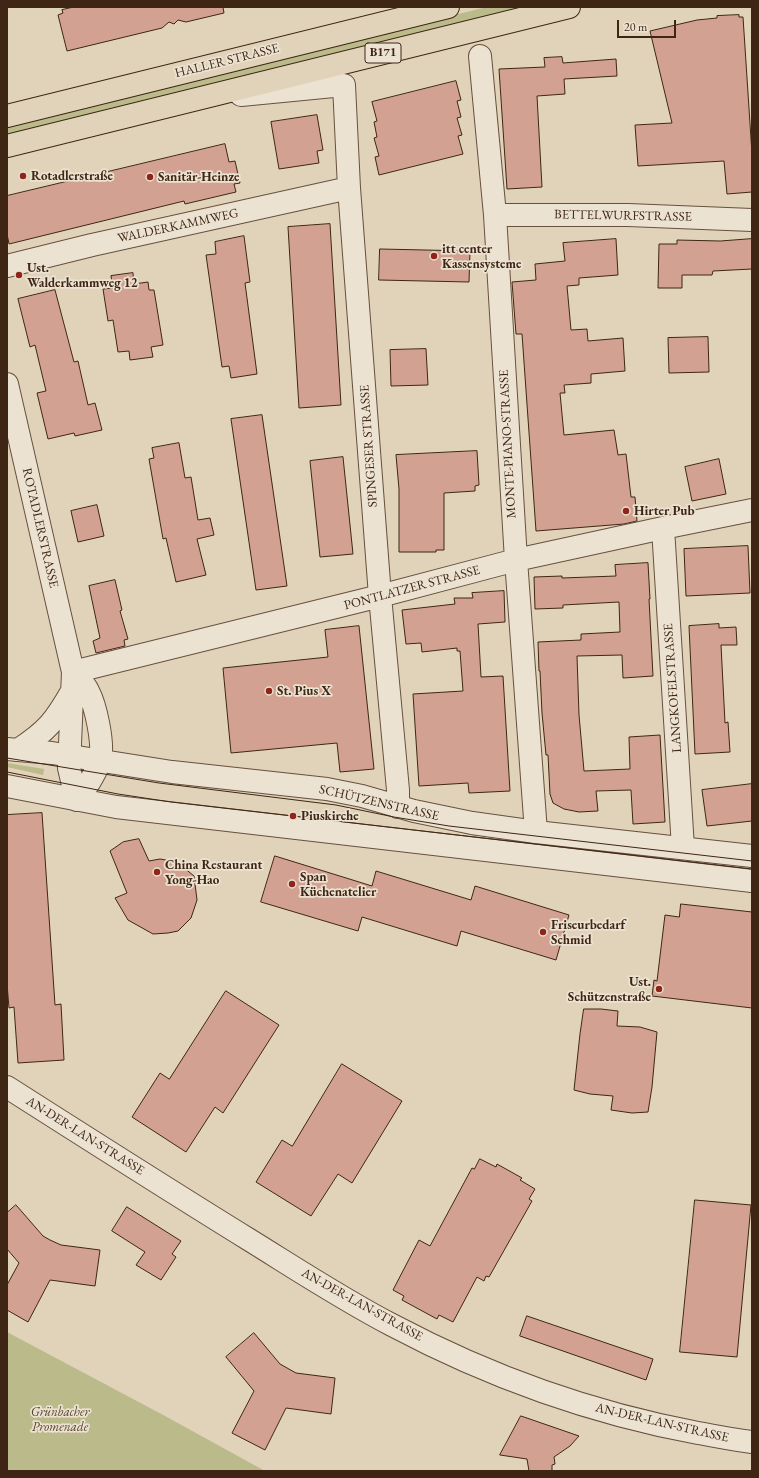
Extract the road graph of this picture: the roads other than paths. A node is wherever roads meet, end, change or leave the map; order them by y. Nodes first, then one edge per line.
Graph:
1 (448, 7) edge
2 (570, 7) edge
3 (480, 56) dead end
4 (196, 100) junction
5 (7, 116) edge
6 (40, 139) junction
7 (7, 146) edge
8 (7, 155) edge
9 (349, 188) junction
10 (495, 215) junction
11 (752, 220) edge
12 (7, 266) edge
13 (7, 384) edge
14 (752, 510) edge
15 (663, 528) junction
16 (516, 560) junction
17 (380, 596) junction
18 (73, 681) junction
19 (12, 750) edge
20 (69, 756) junction
21 (100, 760) junction
22 (7, 786) edge
23 (78, 800) junction
24 (398, 807) junction
25 (536, 832) junction
26 (683, 848) junction
27 (752, 856) edge
28 (752, 881) edge
29 (7, 1087) edge
30 (752, 1442) edge

1 - 5 main road, HALLER STRASSE / B171
2 - 4 main road, B171
3 - 10 street, MONTE-PIANO-STRASSE
4 - 6 main road, B171
4 - 9 street, SPINGESER STRASSE
6 - 7 main road, B171
6 - 8 main road
9 - 12 street, WALDERKAMMWEG
9 - 17 street, SPINGESER STRASSE
10 - 11 street, BETTELWURFSTRASSE
10 - 16 street, MONTE-PIANO-STRASSE
13 - 18 street, ROTADLERSTRASSE
14 - 15 street, PONTLATZER STRASSE
15 - 16 street, PONTLATZER STRASSE
15 - 26 street, LANGKOFELSTRASSE
16 - 17 street, PONTLATZER STRASSE
16 - 25 street, MONTE-PIANO-STRASSE
17 - 18 street, PONTLATZER STRASSE
17 - 24 street, SPINGESER STRASSE
18 - 19 street
18 - 20 street, ROTADLERSTRASSE
18 - 21 street, ROTADLERSTRASSE
19 - 20 street, SCHÜTZENSTRASSE
20 - 21 street, SCHÜTZENSTRASSE
20 - 23 street, ROTADLERSTRASSE
21 - 23 street, ROTADLERSTRASSE
21 - 24 street, SCHÜTZENSTRASSE
22 - 23 street
23 - 28 street
24 - 25 street, SCHÜTZENSTRASSE
25 - 26 street, SCHÜTZENSTRASSE
26 - 27 street, SCHÜTZENSTRASSE
29 - 30 street, AN-DER-LAN-STRASSE

